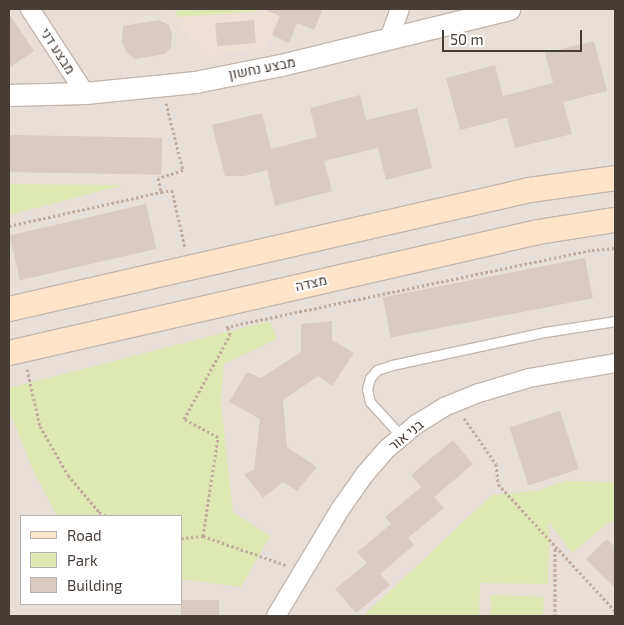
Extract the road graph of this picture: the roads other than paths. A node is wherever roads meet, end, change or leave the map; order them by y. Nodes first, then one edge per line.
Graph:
1 (30, 9) edge
2 (400, 9) edge
3 (510, 9) edge
4 (389, 40) junction
5 (85, 93) junction
6 (9, 95) edge
7 (615, 178) edge
8 (615, 220) edge
9 (9, 309) edge
10 (615, 321) edge
11 (18, 363) edge
12 (615, 363) edge
13 (402, 437) junction
14 (276, 616) edge

1 - 5 street, מבצע דני
2 - 4 street
3 - 4 street, מבצע נחשון
4 - 5 street, מבצע נחשון
5 - 6 street, מבצע נחשון
7 - 9 main road
8 - 11 main road, מצדה
10 - 13 lane
12 - 13 street, בני אור
13 - 14 street, בני אור

